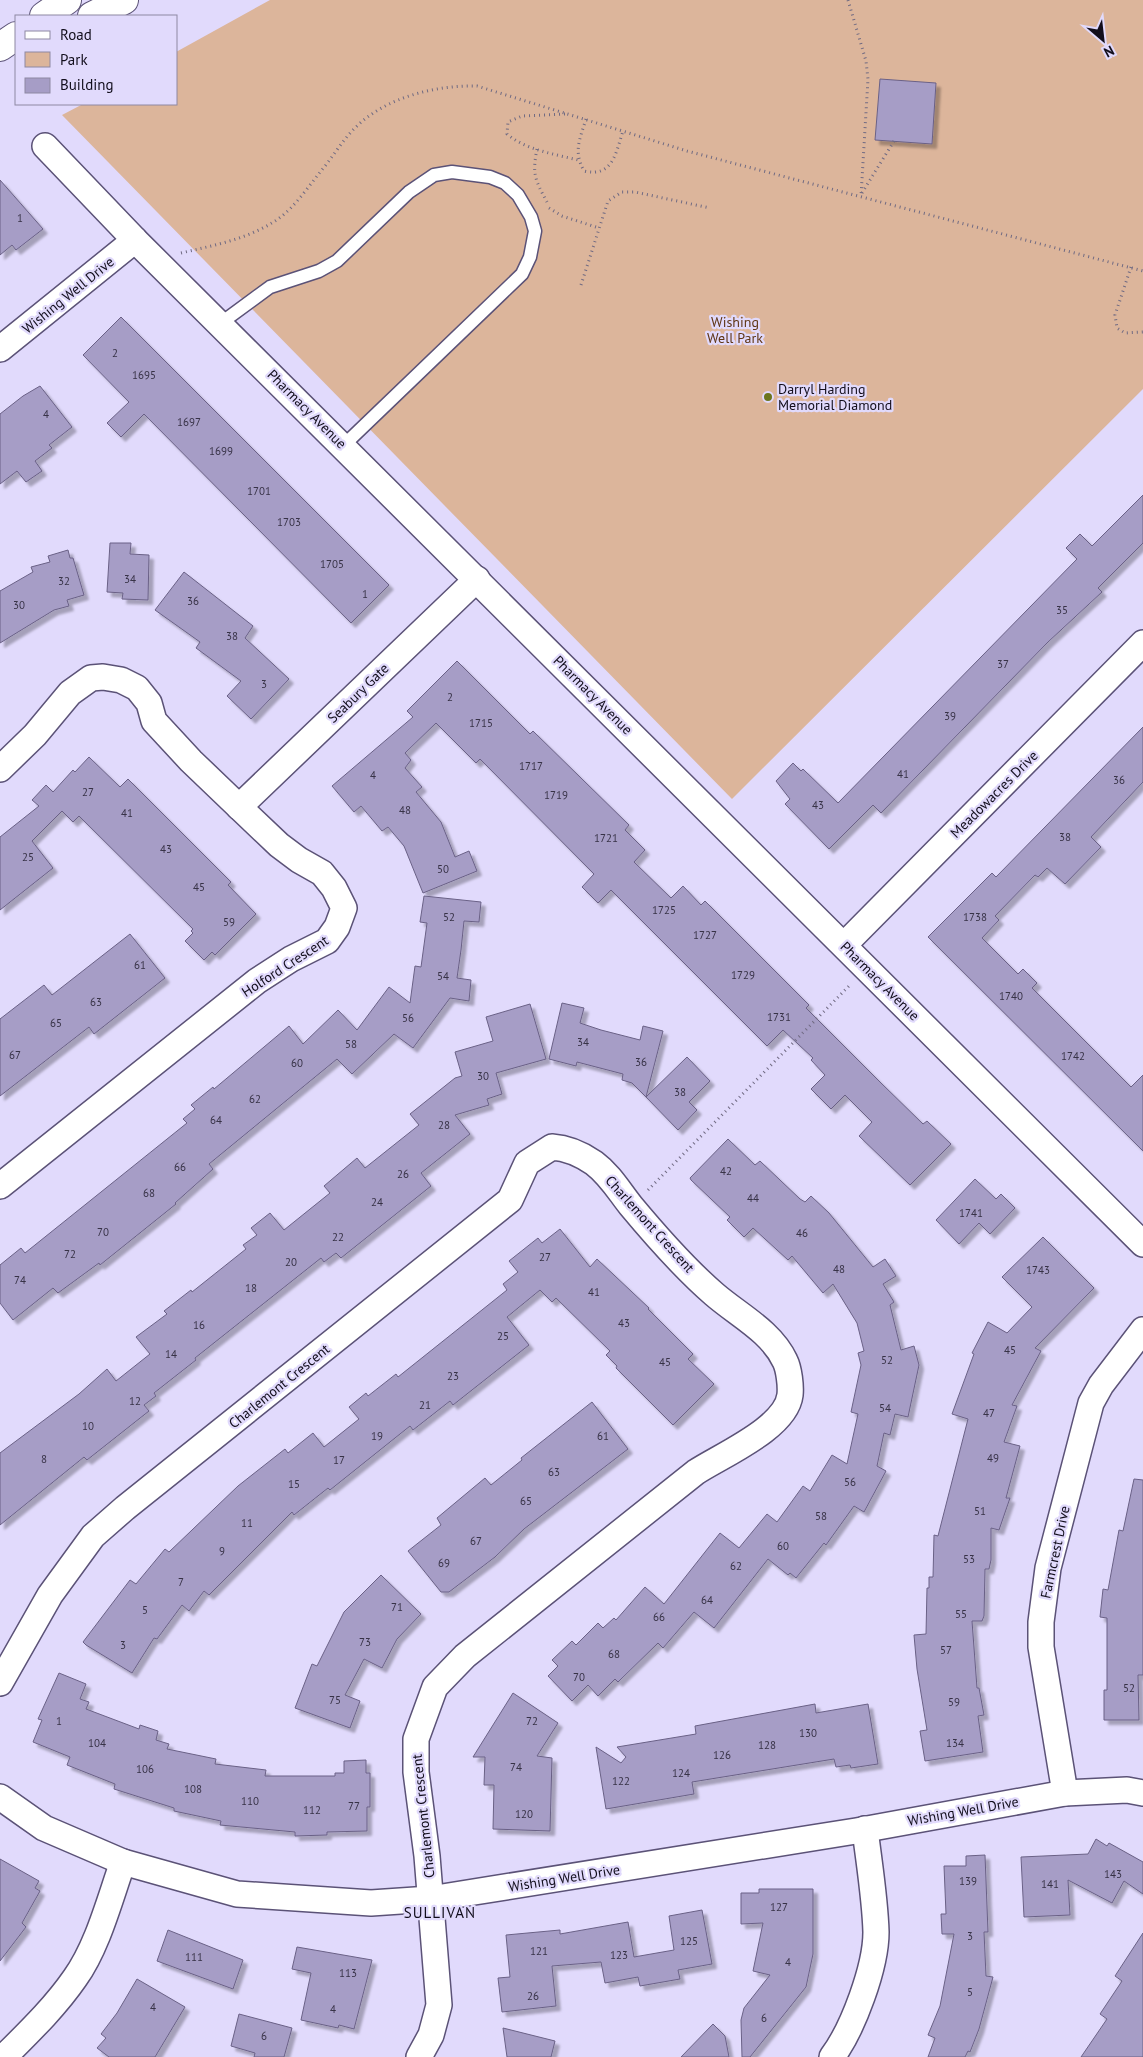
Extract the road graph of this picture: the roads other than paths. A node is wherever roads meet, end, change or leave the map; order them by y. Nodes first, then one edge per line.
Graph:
1 (67, 0) edge
2 (124, 0) edge
3 (45, 15) edge
4 (94, 15) edge
5 (15, 37) edge
6 (0, 47) edge
7 (15, 56) edge
8 (0, 63) edge
9 (45, 146) dead end
10 (136, 240) junction
11 (221, 323) junction
12 (0, 349) edge
13 (343, 446) junction
14 (477, 579) junction
15 (1143, 643) edge
16 (0, 768) edge
17 (239, 807) junction
18 (844, 945) junction
19 (0, 1186) edge
20 (1143, 1244) edge
21 (1143, 1330) edge
22 (0, 1683) edge
23 (1065, 1793) junction
24 (1143, 1793) edge
25 (0, 1797) edge
26 (865, 1829) junction
27 (123, 1862) junction
28 (430, 1899) junction
29 (4, 2057) edge
30 (419, 2057) edge
31 (832, 2057) edge

1 - 3 highway
2 - 4 highway
5 - 6 highway
7 - 8 highway
9 - 10 street, Pharmacy Avenue
10 - 11 street, Pharmacy Avenue
10 - 12 street, Wishing Well Drive
11 - 13 street, Pharmacy Avenue
11 - 13 lane
13 - 14 street, Pharmacy Avenue
14 - 17 street, Seabury Gate
14 - 18 street, Pharmacy Avenue
15 - 18 street, Meadowacres Drive
16 - 17 street, Holford Crescent
17 - 19 street, Holford Crescent
18 - 20 street, Pharmacy Avenue
21 - 23 street, Farmcrest Drive
22 - 28 street, Charlemont Crescent
23 - 24 street, Wishing Well Drive
23 - 26 street, Wishing Well Drive
25 - 27 street, Wishing Well Drive
26 - 28 street, Wishing Well Drive
26 - 31 street
27 - 28 street, Wishing Well Drive
27 - 29 street
28 - 30 street, Charlemont Crescent

